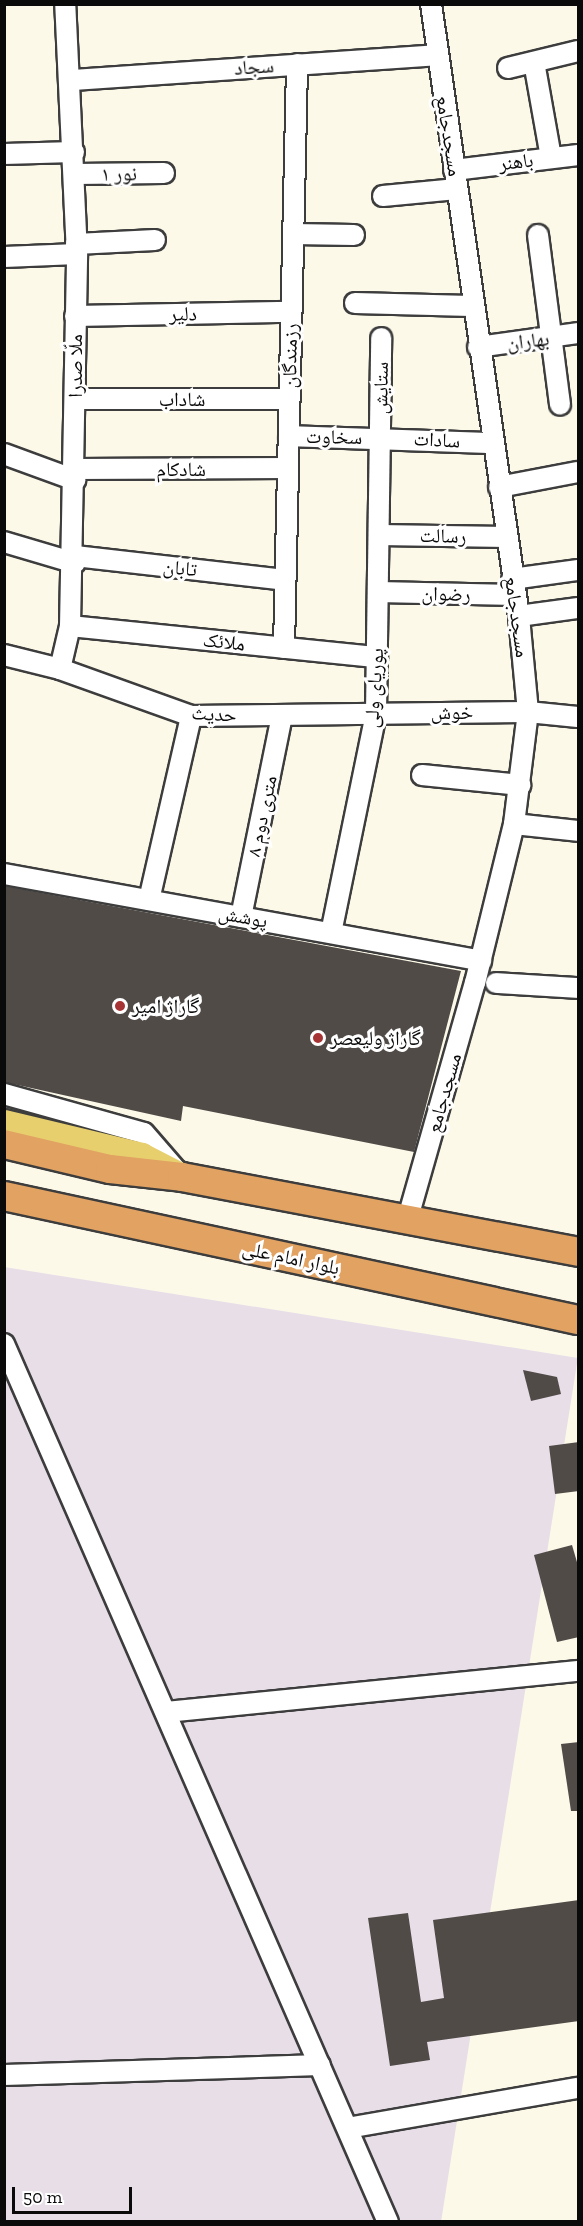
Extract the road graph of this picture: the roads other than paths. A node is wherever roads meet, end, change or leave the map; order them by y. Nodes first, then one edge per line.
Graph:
1 (65, 4) edge
2 (431, 4) edge
3 (579, 51) edge
4 (437, 55) junction
5 (534, 62) junction
6 (297, 64) junction
7 (508, 68) dead end
8 (72, 80) junction
9 (74, 152) junction
10 (4, 154) edge
11 (579, 155) edge
12 (551, 157) junction
13 (164, 173) dead end
14 (75, 174) junction
15 (456, 180) junction
16 (383, 196) dead end
17 (293, 234) junction
18 (354, 235) dead end
19 (538, 235) dead end
20 (154, 240) dead end
21 (76, 249) junction
22 (4, 257) edge
23 (355, 303) dead end
24 (471, 306) junction
25 (291, 312) junction
26 (75, 316) junction
27 (579, 333) edge
28 (381, 338) dead end
29 (553, 338) junction
30 (478, 347) junction
31 (75, 399) junction
32 (290, 399) junction
33 (560, 405) dead end
34 (289, 436) junction
35 (380, 438) junction
36 (493, 443) junction
37 (4, 454) edge
38 (288, 468) junction
39 (579, 472) edge
40 (75, 475) junction
41 (499, 487) junction
42 (379, 535) junction
43 (507, 537) junction
44 (4, 542) edge
45 (75, 560) junction
46 (579, 570) edge
47 (285, 580) junction
48 (514, 587) junction
49 (378, 592) junction
50 (579, 608) edge
51 (519, 616) junction
52 (70, 626) junction
53 (284, 648) junction
54 (4, 655) edge
55 (377, 657) junction
56 (60, 669) junction
57 (528, 712) junction
58 (376, 713) junction
59 (282, 715) junction
60 (191, 716) junction
61 (579, 717) edge
62 (422, 775) dead end
63 (520, 784) junction
64 (513, 824) junction
65 (579, 831) edge
66 (4, 874) edge
67 (149, 900) junction
68 (241, 917) junction
69 (331, 933) junction
70 (481, 961) junction
71 (496, 983) dead end
72 (579, 988) edge
73 (4, 1094) edge
74 (4, 1122) edge
75 (4, 1144) edge
76 (182, 1177) junction
77 (4, 1196) edge
78 (407, 1221) junction
79 (579, 1252) edge
80 (579, 1320) edge
81 (4, 1344) edge
82 (579, 1671) edge
83 (166, 1712) junction
84 (320, 2065) junction
85 (4, 2075) edge
86 (579, 2088) edge
87 (348, 2128) junction
88 (388, 2222) edge

1 - 8 street, ملّا صدرا
2 - 4 street, مسجدجامع
3 - 5 street
4 - 6 street, سجاد
4 - 15 street, مسجدجامع
5 - 7 street
5 - 12 street
6 - 8 street, سجاد
6 - 17 street, رزمندگان
8 - 9 street, ملّا صدرا
9 - 10 street
9 - 14 street, ملّا صدرا
11 - 12 street, باهنر
12 - 15 street, باهنر
13 - 14 street, نور ۱
14 - 21 street, ملّا صدرا
15 - 16 street, باهنر
15 - 24 street, مسجدجامع
17 - 18 street
17 - 25 street, رزمندگان
19 - 29 street
20 - 21 street
21 - 22 street
21 - 26 street, ملّا صدرا
23 - 24 street
24 - 30 street, مسجدجامع
25 - 26 street, دلیر
25 - 32 street, رزمندگان
26 - 31 street, ملّا صدرا
27 - 29 street, بهاران
28 - 35 street, ستایش
29 - 30 street, بهاران
29 - 33 street
30 - 36 street, مسجدجامع
31 - 32 street, شاداب
31 - 40 street, ملّا صدرا
32 - 34 street, رزمندگان
34 - 35 street, سخاوت
34 - 38 street, رزمندگان
35 - 36 street, سادات
35 - 42 street, پوریای ولی
36 - 41 street, مسجدجامع
37 - 40 street
38 - 40 street, شادکام
38 - 47 street, رزمندگان
39 - 41 street
40 - 45 street, ملّا صدرا
41 - 43 street, مسجدجامع
42 - 43 street, رسالت
42 - 49 street, پوریای ولی
43 - 48 street, مسجدجامع
44 - 45 street, تابان
45 - 47 street, تابان
45 - 52 street, ملّا صدرا
46 - 48 street, رضوان
47 - 53 street, رزمندگان
48 - 49 street, رضوان
48 - 51 street, مسجدجامع
49 - 55 street, پوریای ولی
50 - 51 street
51 - 57 street, مسجدجامع
52 - 53 street, ملائک
52 - 56 street, ملّا صدرا
53 - 55 street, ملائک
54 - 56 street
55 - 58 street, پوریای ولی
56 - 60 street, حدیث
57 - 58 street, خوش
57 - 61 street, خوش
57 - 63 street, مسجدجامع
58 - 59 street, حدیث
58 - 69 street, پوریای ولی
59 - 60 street, حدیث
59 - 68 street, ۸ متری دوم
60 - 67 street
62 - 63 street
63 - 64 street, مسجدجامع
64 - 65 street
64 - 70 street, مسجدجامع
66 - 67 street, پوشش
67 - 68 street, پوشش
68 - 69 street, پوشش
69 - 70 street, پوشش
70 - 78 street, مسجدجامع
71 - 72 street
73 - 76 street
74 - 76 main road
75 - 76 highway
76 - 78 highway
77 - 80 highway, بلوار امام علی
78 - 79 highway
81 - 83 street
82 - 83 street
83 - 84 street
84 - 85 street
84 - 87 street
86 - 87 street
87 - 88 street

